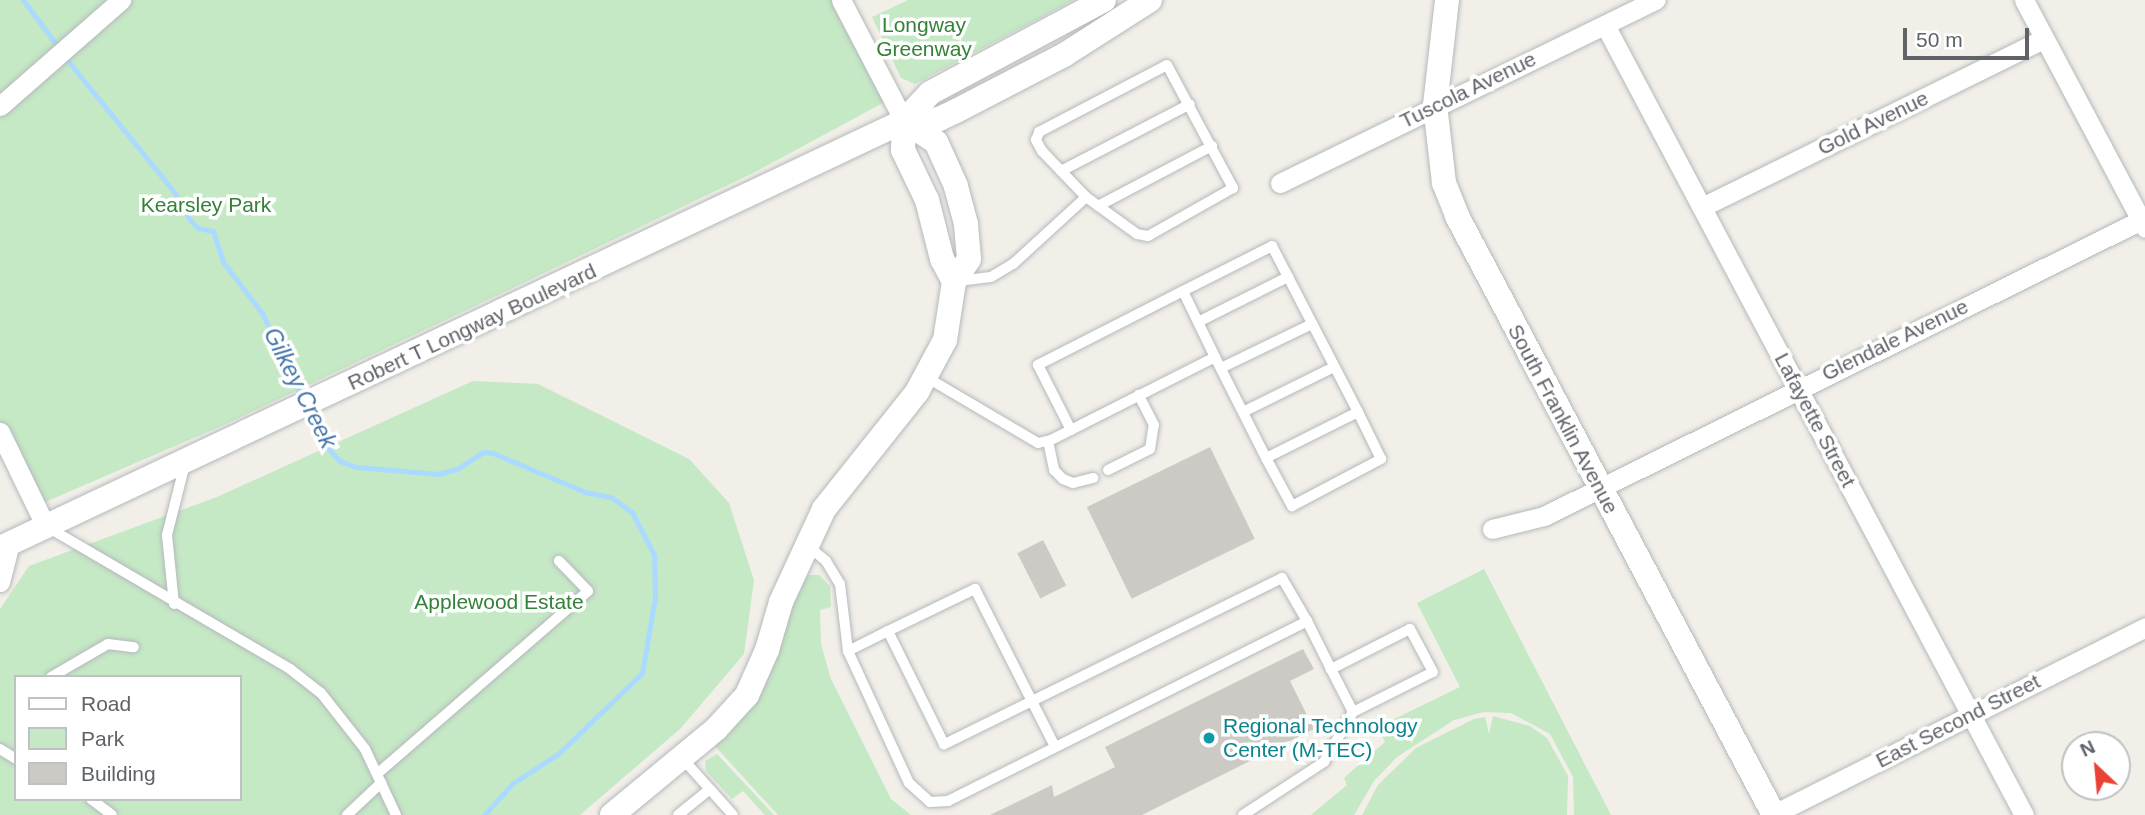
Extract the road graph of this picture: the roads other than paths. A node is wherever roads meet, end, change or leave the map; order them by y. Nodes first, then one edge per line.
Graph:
1 (121, 0) edge
2 (841, 0) edge
3 (1104, 0) edge
4 (1150, 0) edge
5 (1447, 0) edge
6 (1656, 0) edge
7 (2024, 0) edge
8 (1605, 25) junction
9 (2044, 39) junction
10 (1190, 104) junction
11 (1435, 104) junction
12 (0, 106) edge
13 (904, 121) junction
14 (1212, 146) junction
15 (1061, 171) junction
16 (1280, 183) dead end
17 (1086, 197) junction
18 (1098, 206) junction
19 (1702, 207) junction
20 (2144, 222) edge
21 (1288, 277) junction
22 (954, 282) junction
23 (1183, 292) junction
24 (1198, 322) junction
25 (1312, 324) junction
26 (1215, 357) junction
27 (1335, 367) junction
28 (1221, 369) junction
29 (926, 377) junction
30 (1797, 387) junction
31 (1139, 395) junction
32 (1243, 412) junction
33 (1358, 412) junction
34 (1071, 430) junction
35 (0, 432) edge
36 (1048, 441) junction
37 (1266, 458) junction
38 (185, 463) junction
39 (1108, 470) dead end
40 (1093, 478) dead end
41 (1598, 489) junction
42 (45, 526) junction
43 (1492, 529) dead end
44 (5, 545) edge
45 (807, 545) junction
46 (559, 561) dead end
47 (0, 582) edge
48 (174, 604) junction
49 (1307, 621) junction
50 (2145, 627) edge
51 (888, 631) junction
52 (134, 647) dead end
53 (849, 651) junction
54 (1331, 669) junction
55 (54, 675) edge
56 (1031, 701) junction
57 (1353, 712) junction
58 (1970, 714) junction
59 (1055, 747) junction
60 (681, 756) junction
61 (379, 779) junction
62 (710, 789) junction
63 (94, 801) edge
64 (112, 815) edge
65 (347, 815) edge
66 (396, 815) edge
67 (612, 815) edge
68 (678, 815) edge
69 (733, 815) edge
70 (1244, 815) edge
71 (1773, 815) edge
72 (2024, 815) edge

1 - 12 street
2 - 13 street
3 - 13 street, Robert T Longway Boulevard
4 - 13 street, Robert T Longway Boulevard
5 - 11 street, South Franklin Avenue
6 - 8 street, Tuscola Avenue
7 - 9 street
8 - 11 street, Tuscola Avenue
8 - 19 street, Lafayette Street
9 - 19 street, Gold Avenue
9 - 20 street
10 - 14 lane
10 - 15 lane
10 - 15 lane
11 - 16 street, Tuscola Avenue
11 - 41 street, South Franklin Avenue
13 - 22 street
13 - 38 street, Robert T Longway Boulevard
14 - 18 lane
14 - 18 lane
15 - 17 lane
17 - 18 lane
17 - 22 lane
19 - 30 street, Lafayette Street
20 - 30 street, Glendale Avenue
21 - 23 lane
21 - 24 lane
21 - 25 lane
22 - 29 street
23 - 24 lane
23 - 34 lane
24 - 26 lane
25 - 27 lane
25 - 28 lane
26 - 28 lane
26 - 31 lane
27 - 32 lane
27 - 33 lane
28 - 32 lane
29 - 36 lane
29 - 45 street
30 - 41 street, Glendale Avenue
30 - 58 street, Lafayette Street
31 - 34 lane
31 - 39 lane
32 - 37 lane
33 - 37 lane
33 - 37 lane
34 - 36 lane
35 - 42 street
36 - 40 lane
38 - 42 street, Robert T Longway Boulevard
38 - 48 lane
41 - 43 street, Glendale Avenue
41 - 71 street, South Franklin Avenue
42 - 44 street, Robert T Longway Boulevard
42 - 48 lane
44 - 47 street
45 - 53 lane
45 - 60 street
46 - 61 lane
48 - 61 lane
49 - 54 lane
49 - 56 lane
49 - 59 lane
50 - 58 street, East Second Street
51 - 53 lane
51 - 56 lane
51 - 56 lane
52 - 55 lane
53 - 59 lane
54 - 57 lane
54 - 57 lane
56 - 59 lane
57 - 70 lane
58 - 71 street, East Second Street
58 - 72 street, Lafayette Street
60 - 62 lane
60 - 67 street
61 - 65 lane
61 - 66 lane
62 - 68 lane
62 - 69 lane
63 - 64 lane

